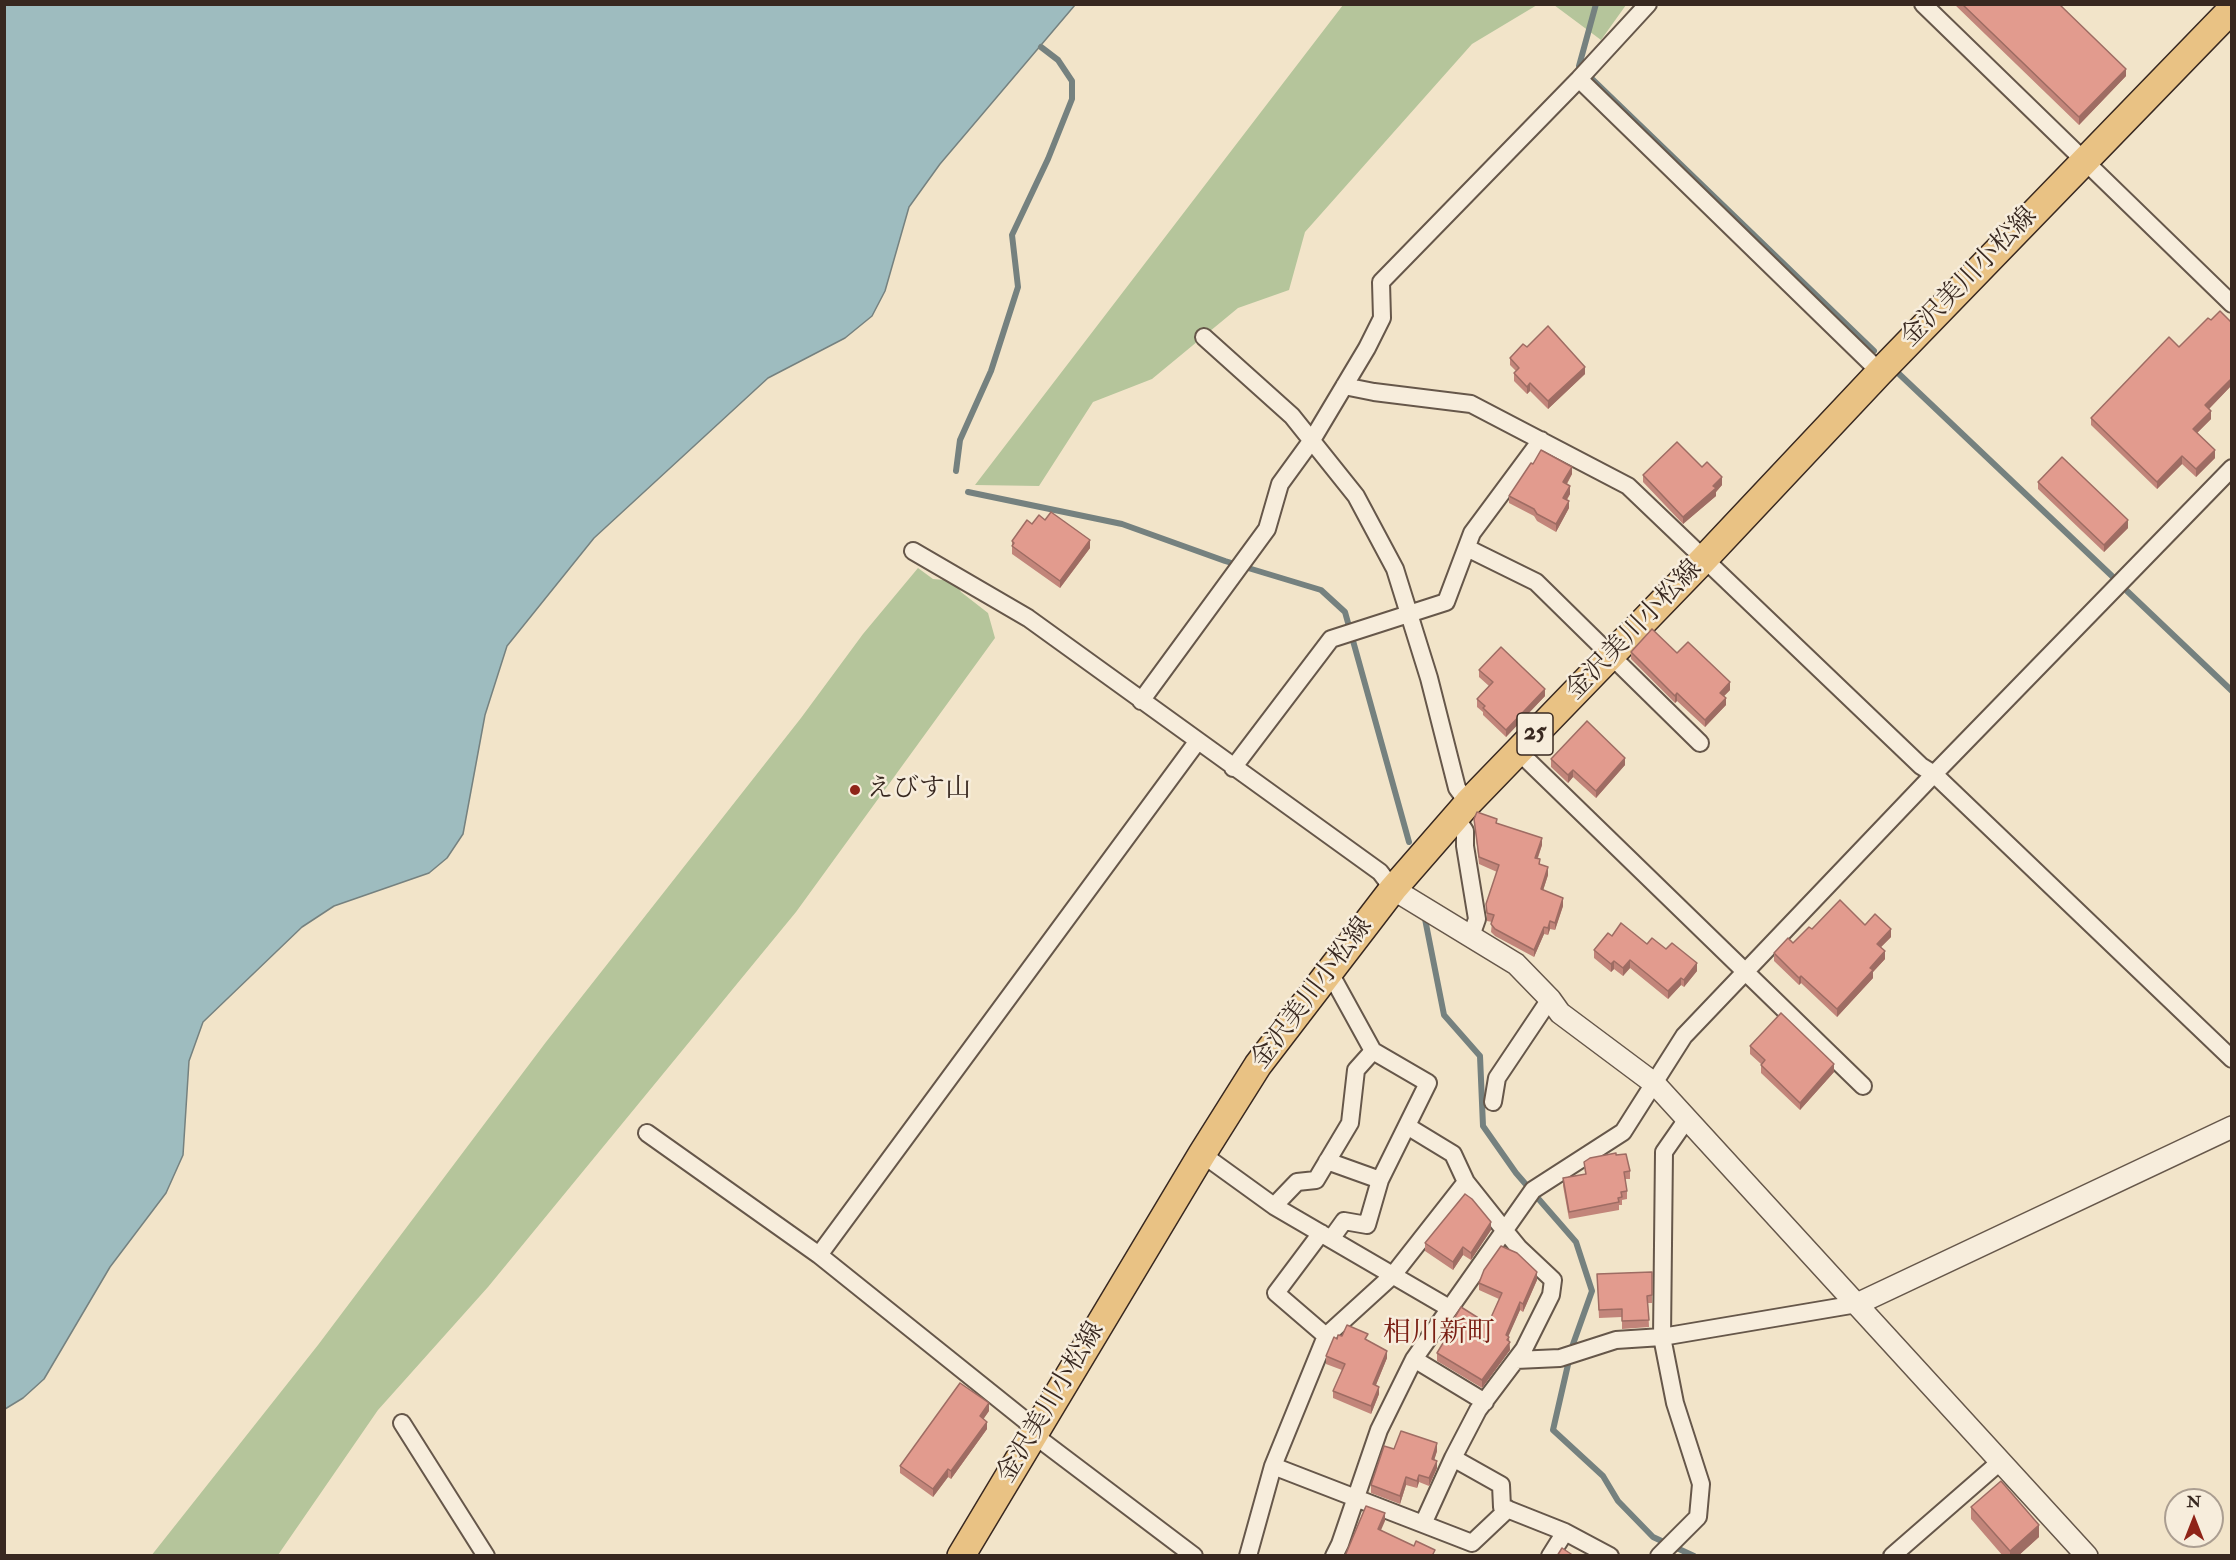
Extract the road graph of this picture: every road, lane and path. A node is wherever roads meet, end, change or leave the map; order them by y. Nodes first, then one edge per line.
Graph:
1 (1648, 4) edge
2 (1923, 4) edge
3 (2232, 9) edge
4 (1579, 79) junction
5 (2084, 161) junction
6 (2232, 304) edge
7 (1204, 337) dead end
8 (1880, 372) junction
9 (1344, 386) junction
10 (1312, 440) junction
11 (1541, 440) junction
12 (2232, 468) edge
13 (1467, 548) junction
14 (914, 551) dead end
15 (1705, 558) junction
16 (1409, 615) junction
17 (1611, 656) junction
18 (1141, 701) junction
19 (1197, 742) junction
20 (1700, 742) dead end
21 (1518, 751) junction
22 (1233, 768) junction
23 (1934, 774) junction
24 (1462, 810) junction
25 (1393, 889) junction
26 (1471, 936) junction
27 (1329, 971) junction
28 (1745, 972) junction
29 (1550, 999) junction
30 (1373, 1051) junction
31 (2232, 1059) edge
32 (1655, 1084) junction
33 (1863, 1086) dead end
34 (1493, 1102) dead end
35 (1687, 1119) junction
36 (1407, 1126) junction
37 (2232, 1127) edge
38 (647, 1133) dead end
39 (1202, 1154) junction
40 (1327, 1161) junction
41 (1380, 1180) junction
42 (1467, 1182) junction
43 (1274, 1206) junction
44 (1505, 1231) junction
45 (1326, 1236) junction
46 (819, 1255) junction
47 (1393, 1275) junction
48 (1857, 1304) junction
49 (1449, 1308) junction
50 (1326, 1336) junction
51 (1662, 1337) junction
52 (1414, 1359) junction
53 (1516, 1360) junction
54 (1485, 1402) junction
55 (402, 1423) dead end
56 (1034, 1435) junction
57 (1453, 1458) junction
58 (2001, 1461) junction
59 (1273, 1466) junction
60 (1355, 1498) junction
61 (1508, 1509) junction
62 (1423, 1524) junction
63 (1565, 1532) junction
64 (486, 1556) edge
65 (961, 1556) edge
66 (1194, 1556) edge
67 (1248, 1556) edge
68 (1334, 1556) edge
69 (1550, 1556) edge
70 (1610, 1556) edge
71 (1659, 1556) edge
72 (1892, 1556) edge
73 (2087, 1556) edge

1 - 4 street
2 - 5 street
3 - 5 main road, 金沢美川小松線 / 25
4 - 8 street
4 - 9 street
5 - 6 street
5 - 8 main road, 金沢美川小松線 / 25
7 - 10 street
8 - 15 main road, 金沢美川小松線 / 25
9 - 10 street
9 - 11 street
10 - 16 street
10 - 18 street
11 - 13 street
11 - 15 street
12 - 23 street
13 - 16 street
13 - 17 street
14 - 18 street
15 - 17 main road, 金沢美川小松線 / 25
15 - 23 street
16 - 22 street
16 - 24 street
17 - 20 street
17 - 21 main road, 金沢美川小松線 / 25
18 - 19 street
19 - 22 street
19 - 46 street
21 - 24 main road, 金沢美川小松線 / 25
21 - 28 street
22 - 25 street
23 - 28 street
23 - 31 street
24 - 25 main road, 金沢美川小松線 / 25
24 - 26 street
25 - 26 street
25 - 27 main road, 金沢美川小松線 / 25
26 - 29 street
27 - 30 street
27 - 39 main road, 金沢美川小松線 / 25
28 - 32 street
28 - 33 street
29 - 32 street
29 - 34 street
30 - 36 street
30 - 40 street
32 - 35 street
32 - 44 street
35 - 48 street
35 - 51 street
36 - 41 street
36 - 42 street
37 - 48 street
38 - 46 street
39 - 43 street
39 - 56 main road, 金沢美川小松線 / 25
40 - 41 street
40 - 43 street
41 - 45 street
42 - 44 street
42 - 47 street
43 - 45 street
44 - 49 street
44 - 53 street
45 - 47 street
45 - 50 street
46 - 56 street
47 - 49 street
47 - 50 street
48 - 51 street
48 - 58 street
49 - 52 street
50 - 59 street
51 - 53 street
51 - 71 street
52 - 54 street
52 - 60 street
53 - 54 street
54 - 57 street
55 - 64 street
56 - 65 main road, 金沢美川小松線 / 25
56 - 66 street
57 - 61 street
57 - 62 street
58 - 72 street
58 - 73 street
59 - 60 street
59 - 67 street
60 - 62 street
60 - 68 street
61 - 62 street
61 - 63 street
63 - 69 street
63 - 70 street

